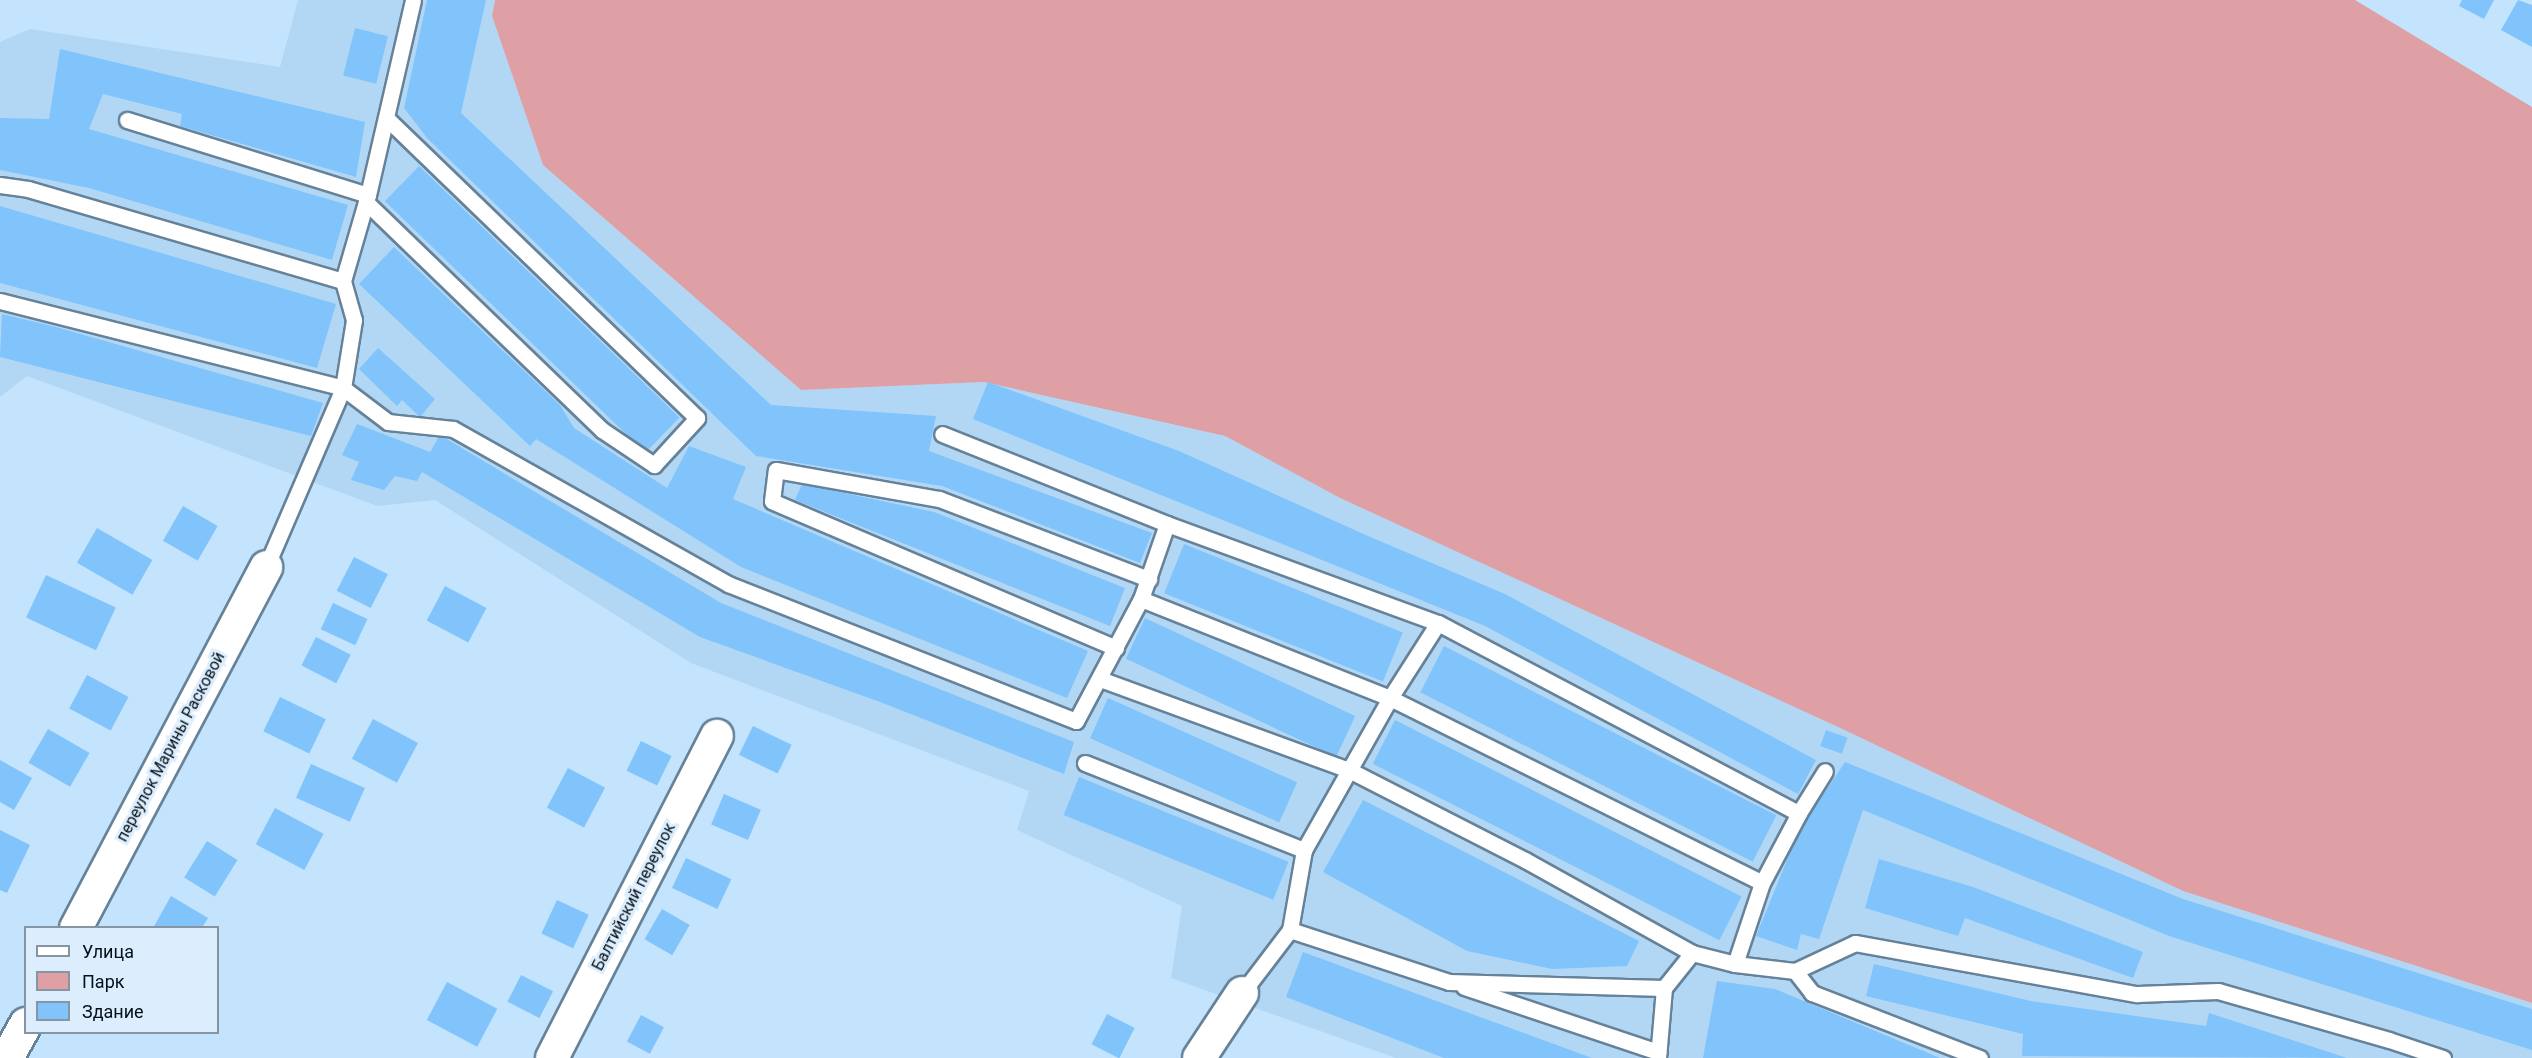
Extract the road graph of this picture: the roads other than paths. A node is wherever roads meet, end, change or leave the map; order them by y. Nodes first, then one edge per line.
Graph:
1 (413, 0) edge
2 (386, 118) junction
3 (127, 120) dead end
4 (0, 185) edge
5 (367, 198) junction
6 (343, 281) junction
7 (0, 301) edge
8 (343, 388) junction
9 (942, 434) dead end
10 (1167, 524) junction
11 (266, 567) joint
12 (1149, 579) junction
13 (1141, 599) junction
14 (1438, 623) junction
15 (1116, 648) junction
16 (1100, 679) junction
17 (1390, 698) junction
18 (717, 736) dead end
19 (1085, 763) dead end
20 (1349, 770) junction
21 (1825, 771) dead end
22 (1799, 813) junction
23 (1304, 850) junction
24 (1762, 883) junction
25 (77, 926) edge
26 (1290, 930) junction
27 (1692, 953) junction
28 (1735, 964) junction
29 (1796, 971) junction
30 (1449, 982) junction
31 (1664, 988) junction
32 (1242, 993) joint
33 (24, 1028) edge
34 (1658, 1055) edge
35 (7, 1058) edge
36 (552, 1058) edge
37 (1199, 1058) edge
38 (1980, 1058) edge
39 (2443, 1058) edge

1 - 2 lane
2 - 5 lane
2 - 5 lane
3 - 5 lane
4 - 6 lane
5 - 6 lane
6 - 8 lane
7 - 8 lane
8 - 11 lane
8 - 16 lane
9 - 10 lane
10 - 12 lane
10 - 14 lane
11 - 25 street, переулок Марины Расковой
12 - 13 lane
12 - 15 lane
13 - 15 lane
13 - 17 lane
14 - 17 lane
14 - 22 lane
15 - 16 lane
16 - 20 lane
17 - 20 lane
17 - 24 lane
18 - 36 street, Балтийский переулок
19 - 23 lane
20 - 23 lane
20 - 27 lane
21 - 22 lane
22 - 24 lane
23 - 26 lane
24 - 28 lane
26 - 30 lane
26 - 32 lane
27 - 28 lane
27 - 31 lane
28 - 29 lane
29 - 38 lane
29 - 39 lane
30 - 31 lane
30 - 34 lane
31 - 34 lane
32 - 37 street
33 - 35 street

